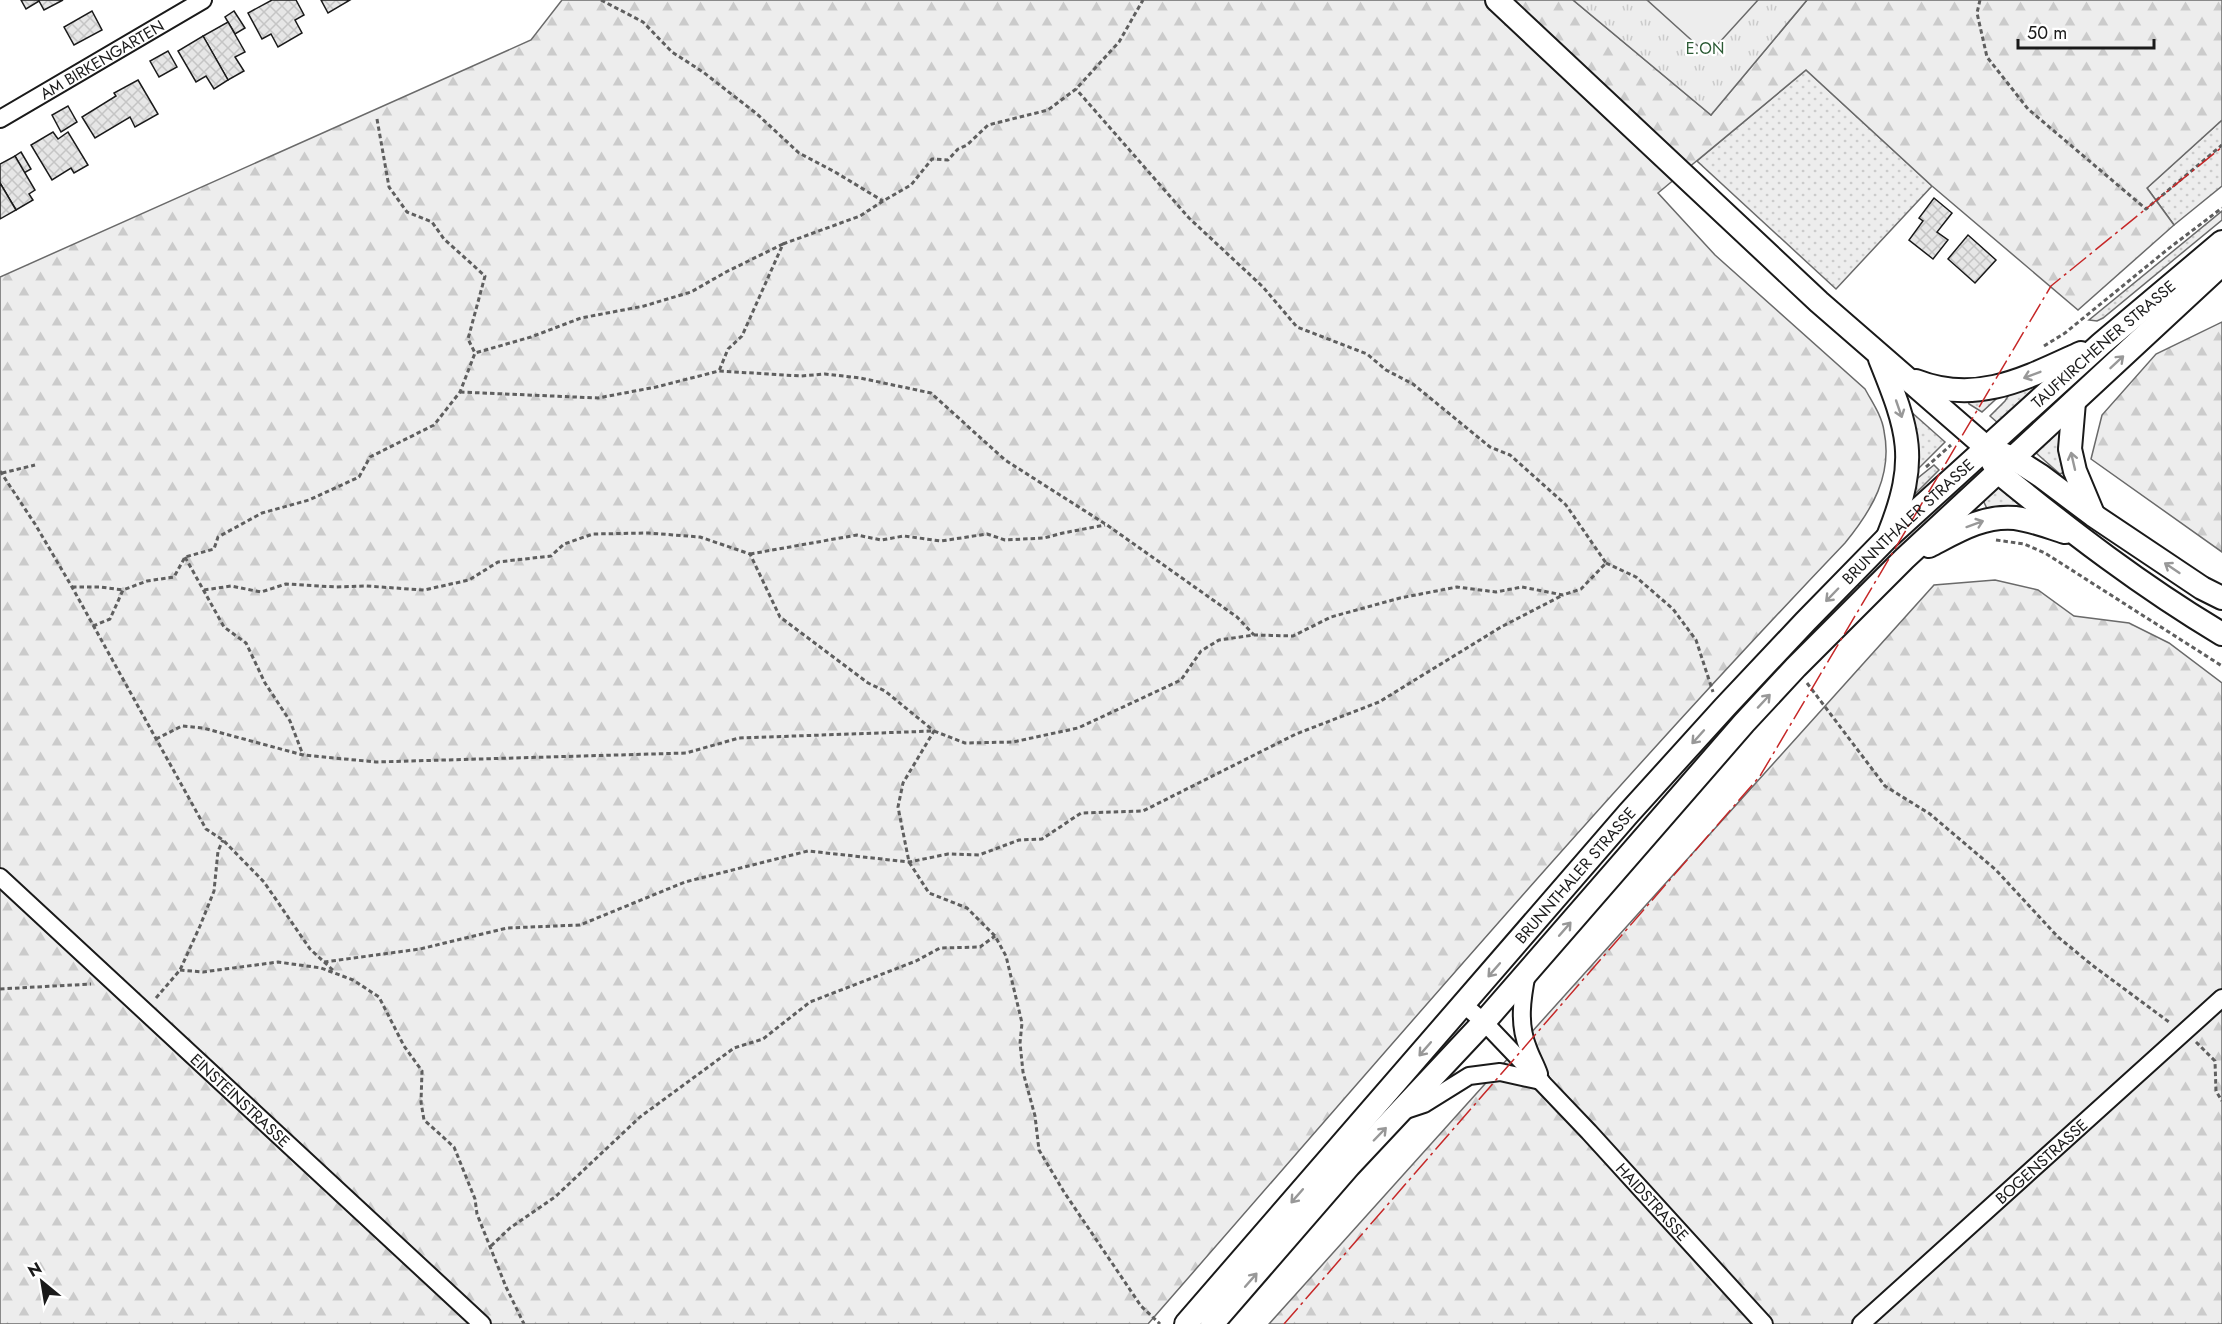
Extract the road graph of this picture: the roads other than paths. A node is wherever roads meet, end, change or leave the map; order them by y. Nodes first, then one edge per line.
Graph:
1 (203, 0) edge
2 (1497, 0) edge
3 (0, 119) edge
4 (2222, 242) edge
5 (2222, 264) edge
6 (2101, 344) junction
7 (1878, 354) junction
8 (1902, 375) junction
9 (2074, 402) junction
10 (1987, 448) junction
11 (2006, 465) junction
12 (2093, 515) junction
13 (2074, 534) junction
14 (1887, 538) junction
15 (1904, 559) junction
16 (2222, 598) edge
17 (2222, 634) edge
18 (0, 877) edge
19 (1527, 973) junction
20 (2222, 998) edge
21 (1463, 1005) junction
22 (1484, 1022) junction
23 (1541, 1081) junction
24 (1403, 1110) junction
25 (482, 1324) edge
26 (1186, 1324) edge
27 (1212, 1324) edge
28 (1764, 1324) edge
29 (1861, 1324) edge

1 - 3 street, AM BIRKENGARTEN
2 - 7 main road
4 - 6 main road, TAUFKIRCHENER STRASSE
9 -> 5 main road, TAUFKIRCHENER STRASSE
6 -> 8 main road
6 - 10 main road, TAUFKIRCHENER STRASSE
7 - 8 main road
7 -> 14 main road
8 - 10 main road
9 - 11 main road, TAUFKIRCHENER STRASSE
12 -> 9 main road
10 - 11 main road
10 - 14 main road, BRUNNTHALER STRASSE
11 - 12 main road
11 - 13 main road
11 - 15 main road, BRUNNTHALER STRASSE
16 -> 12 main road
15 -> 13 main road
13 - 17 main road
14 -> 21 main road, BRUNNTHALER STRASSE
19 -> 15 main road, BRUNNTHALER STRASSE
18 - 25 street, EINSTEINSTRASSE
19 - 22 main road, BRUNNTHALER STRASSE
19 - 23 street, HAIDSTRASSE
20 - 29 street, BOGENSTRASSE
21 - 22 street, HAIDSTRASSE
21 -> 26 main road, BRUNNTHALER STRASSE
22 - 23 street, HAIDSTRASSE
22 - 24 main road, BRUNNTHALER STRASSE
23 - 24 street
23 - 28 street, HAIDSTRASSE
27 -> 24 main road, BRUNNTHALER STRASSE

